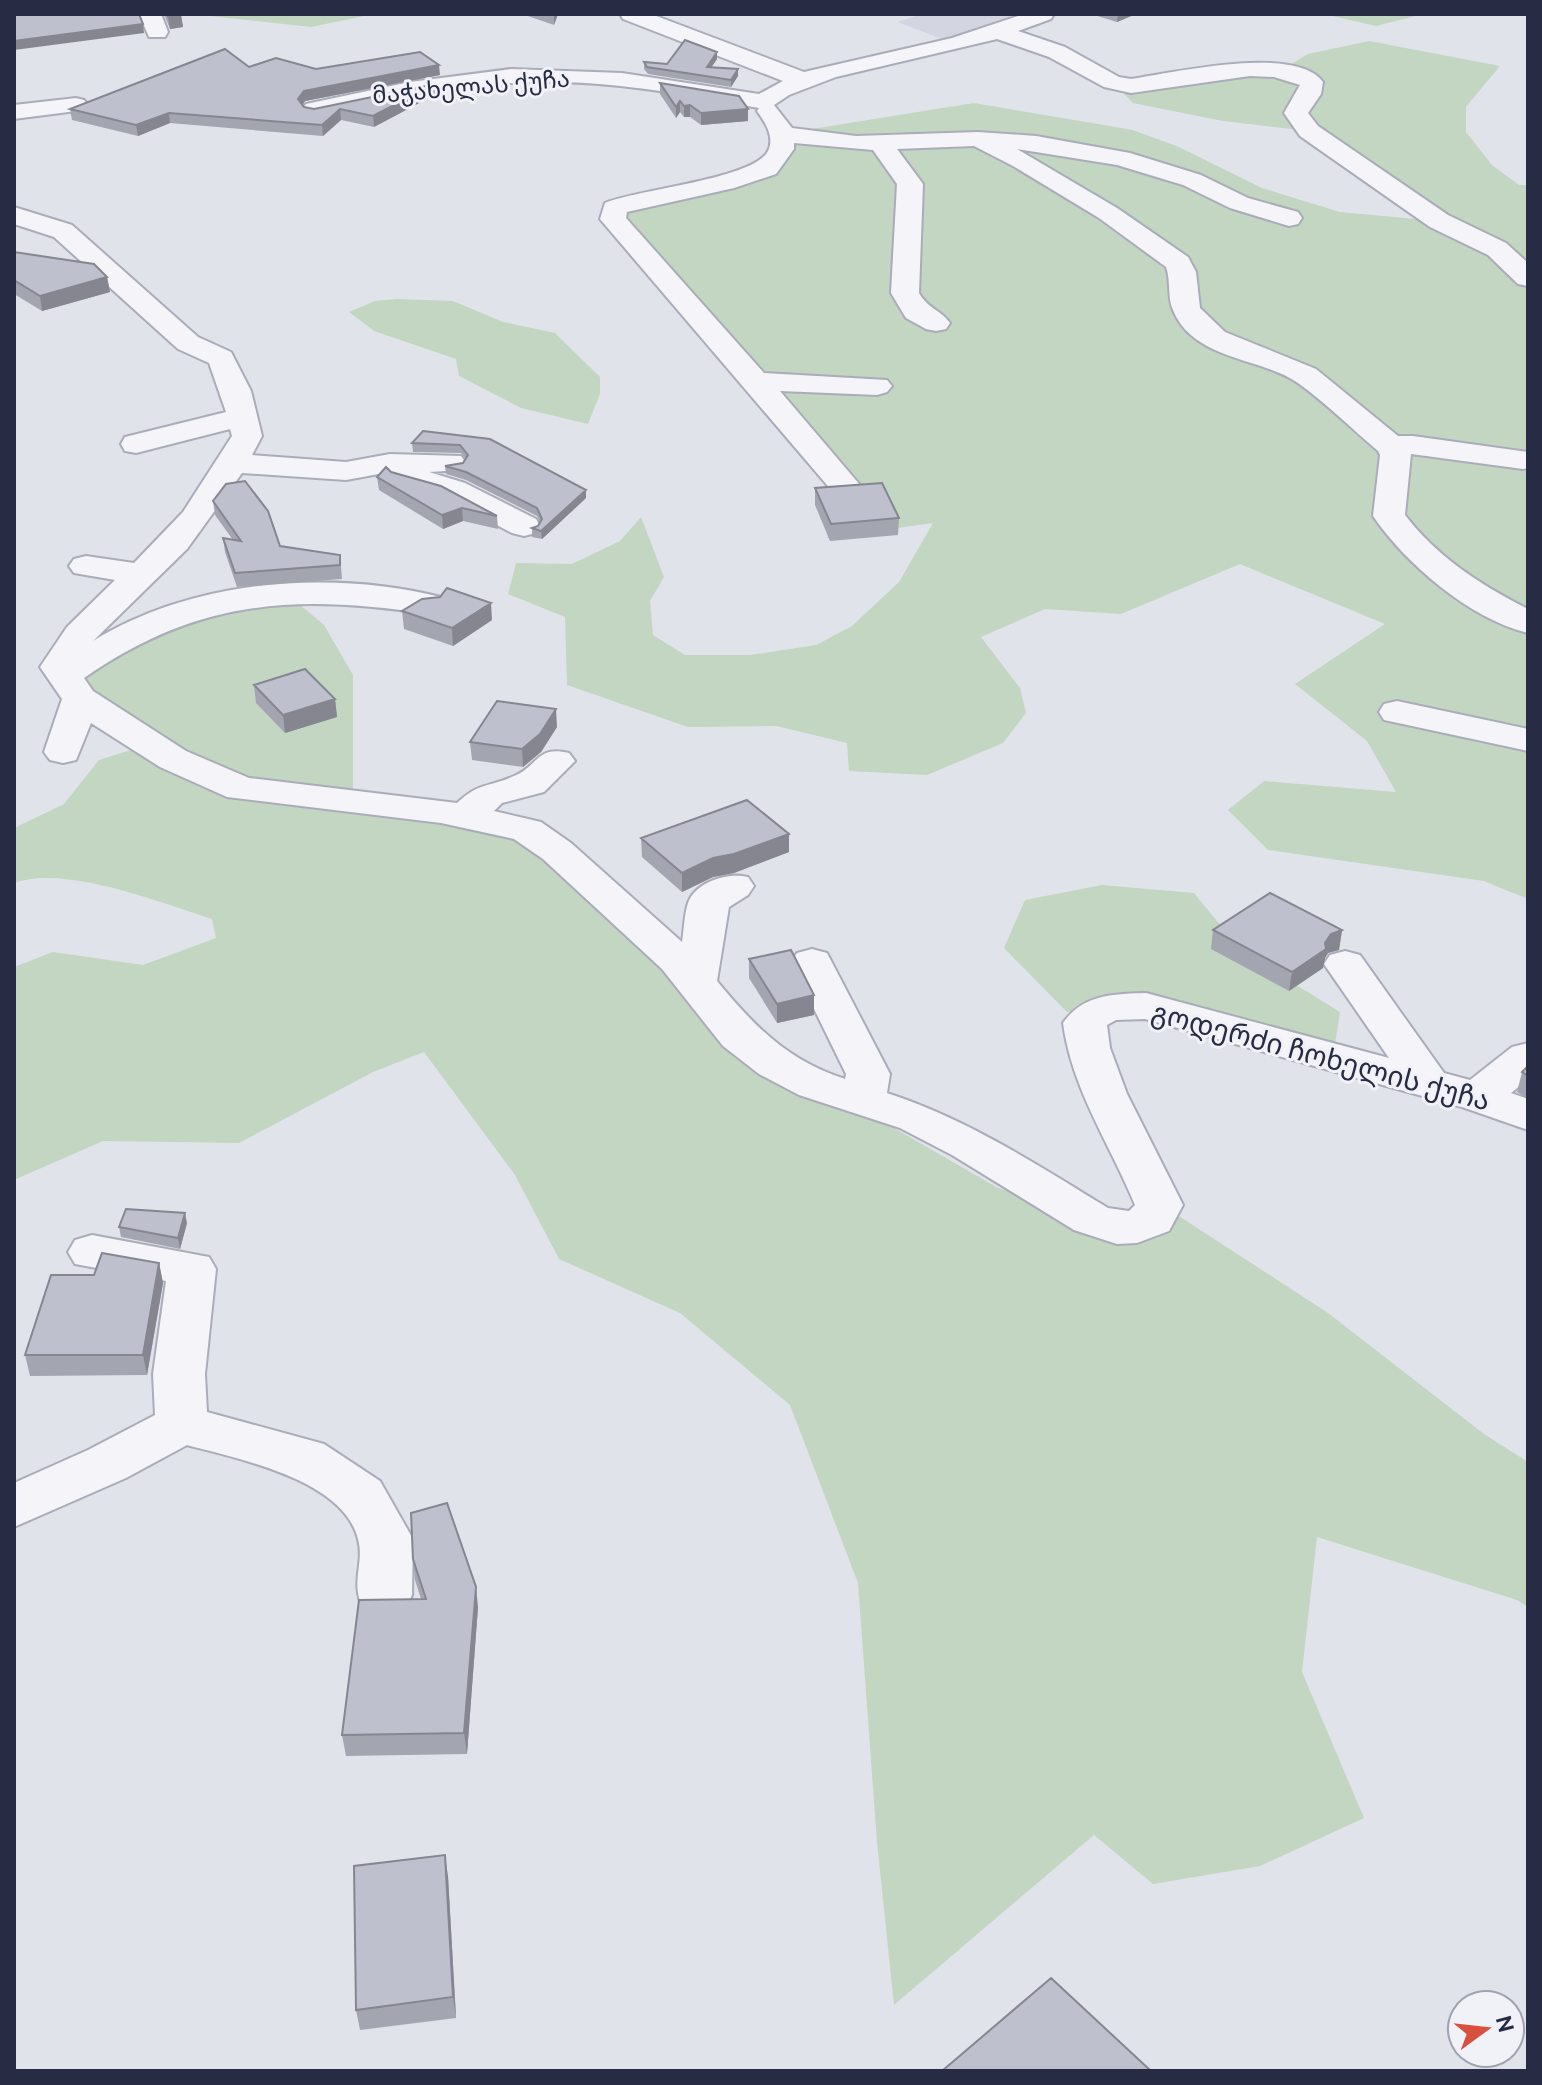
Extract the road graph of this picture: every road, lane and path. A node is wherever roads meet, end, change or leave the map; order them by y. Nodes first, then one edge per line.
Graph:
1 (631, 14) edge
2 (1043, 14) edge
3 (999, 32) junction
4 (805, 81) junction
5 (763, 102) junction
6 (76, 105) edge
7 (314, 109) edge
8 (14, 112) edge
9 (782, 134) junction
10 (978, 139) junction
11 (880, 143) junction
12 (14, 215) edge
13 (1289, 218) dead end
14 (1528, 278) edge
15 (936, 323) dead end
16 (755, 381) junction
17 (877, 386) dead end
18 (242, 417) junction
19 (136, 444) dead end
20 (1391, 446) junction
21 (1523, 460) dead end
22 (233, 463) junction
23 (450, 463) edge
24 (346, 471) junction
25 (398, 474) junction
26 (844, 485) edge
27 (520, 489) edge
28 (524, 526) dead end
29 (86, 566) dead end
30 (143, 574) junction
31 (217, 583) dead end
32 (429, 604) edge
33 (1528, 623) edge
34 (142, 628) junction
35 (71, 688) junction
36 (1397, 712) dead end
37 (1528, 740) edge
38 (63, 752) dead end
39 (556, 761) dead end
40 (466, 816) junction
41 (734, 886) dead end
42 (812, 962) dead end
43 (1345, 964) dead end
44 (696, 981) junction
45 (1528, 1057) edge
46 (1429, 1084) junction
47 (1478, 1097) junction
48 (863, 1101) junction
49 (1528, 1115) edge
50 (92, 1252) dead end
51 (182, 1424) junction
52 (14, 1506) edge
53 (384, 1595) dead end

1 - 4 street
2 - 3 street
3 - 4 street
3 - 14 street
4 - 5 street
5 - 7 street, მაჭახელას ქუჩა
5 - 9 street
6 - 8 street
9 - 11 street
9 - 16 street
10 - 11 street
10 - 13 street
10 - 20 street
11 - 15 street
12 - 18 street
16 - 17 street
16 - 26 street
18 - 19 street
18 - 22 street
20 - 21 street
20 - 33 street
22 - 24 street
22 - 30 street
23 - 24 street
24 - 25 street
25 - 27 street
25 - 28 street
29 - 30 street
30 - 35 street
31 - 34 street
32 - 34 street
34 - 35 street
35 - 38 street
35 - 40 street, გოდერძი ჩოხელის ქუჩა
36 - 37 street
39 - 40 street
40 - 44 street, გოდერძი ჩოხელის ქუჩა
41 - 44 street
42 - 48 street
43 - 46 street
44 - 48 street, გოდერძი ჩოხელის ქუჩა
45 - 47 street
46 - 47 street, გოდერძი ჩოხელის ქუჩა
46 - 48 street, გოდერძი ჩოხელის ქუჩა
47 - 49 street, გოდერძი ჩოხელის ქუჩა
50 - 51 street
51 - 52 street
51 - 53 street

